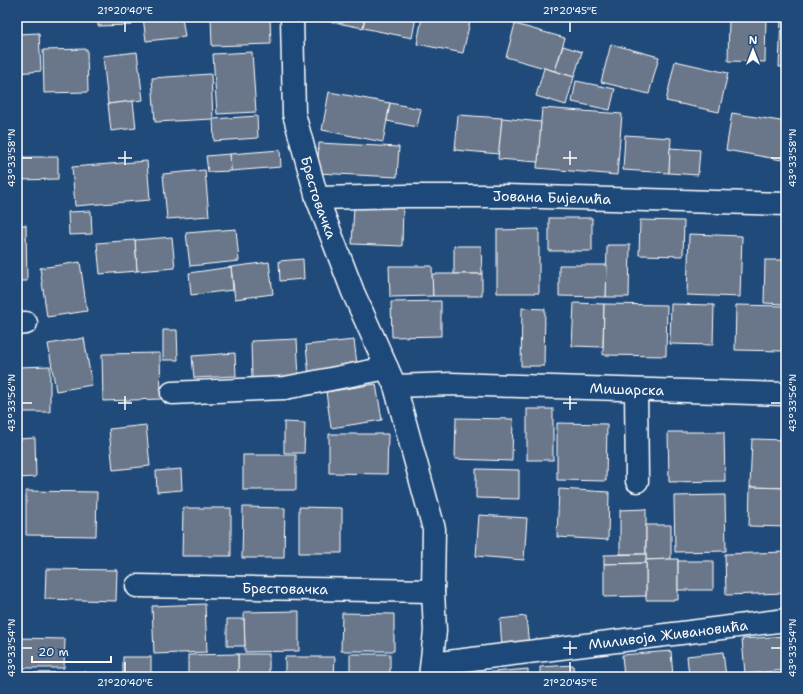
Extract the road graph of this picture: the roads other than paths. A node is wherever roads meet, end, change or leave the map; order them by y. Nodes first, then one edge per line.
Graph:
1 (292, 17) edge
2 (318, 198) junction
3 (786, 204) edge
4 (391, 377) junction
5 (636, 390) junction
6 (172, 393) dead end
7 (786, 394) edge
8 (637, 481) dead end
9 (137, 586) dead end
10 (433, 591) junction
11 (786, 620) edge
12 (431, 670) edge

1 - 2 street, Брестовачка
2 - 3 street, Јована Бијелића
2 - 4 street, Брестовачка
4 - 5 street, Мишарска
4 - 6 street
4 - 10 street, Брестовачка
5 - 7 street, Мишарска
5 - 8 street
9 - 10 street, Брестовачка
10 - 12 street, Брестовачка
11 - 12 street, Миливоја Живановића

